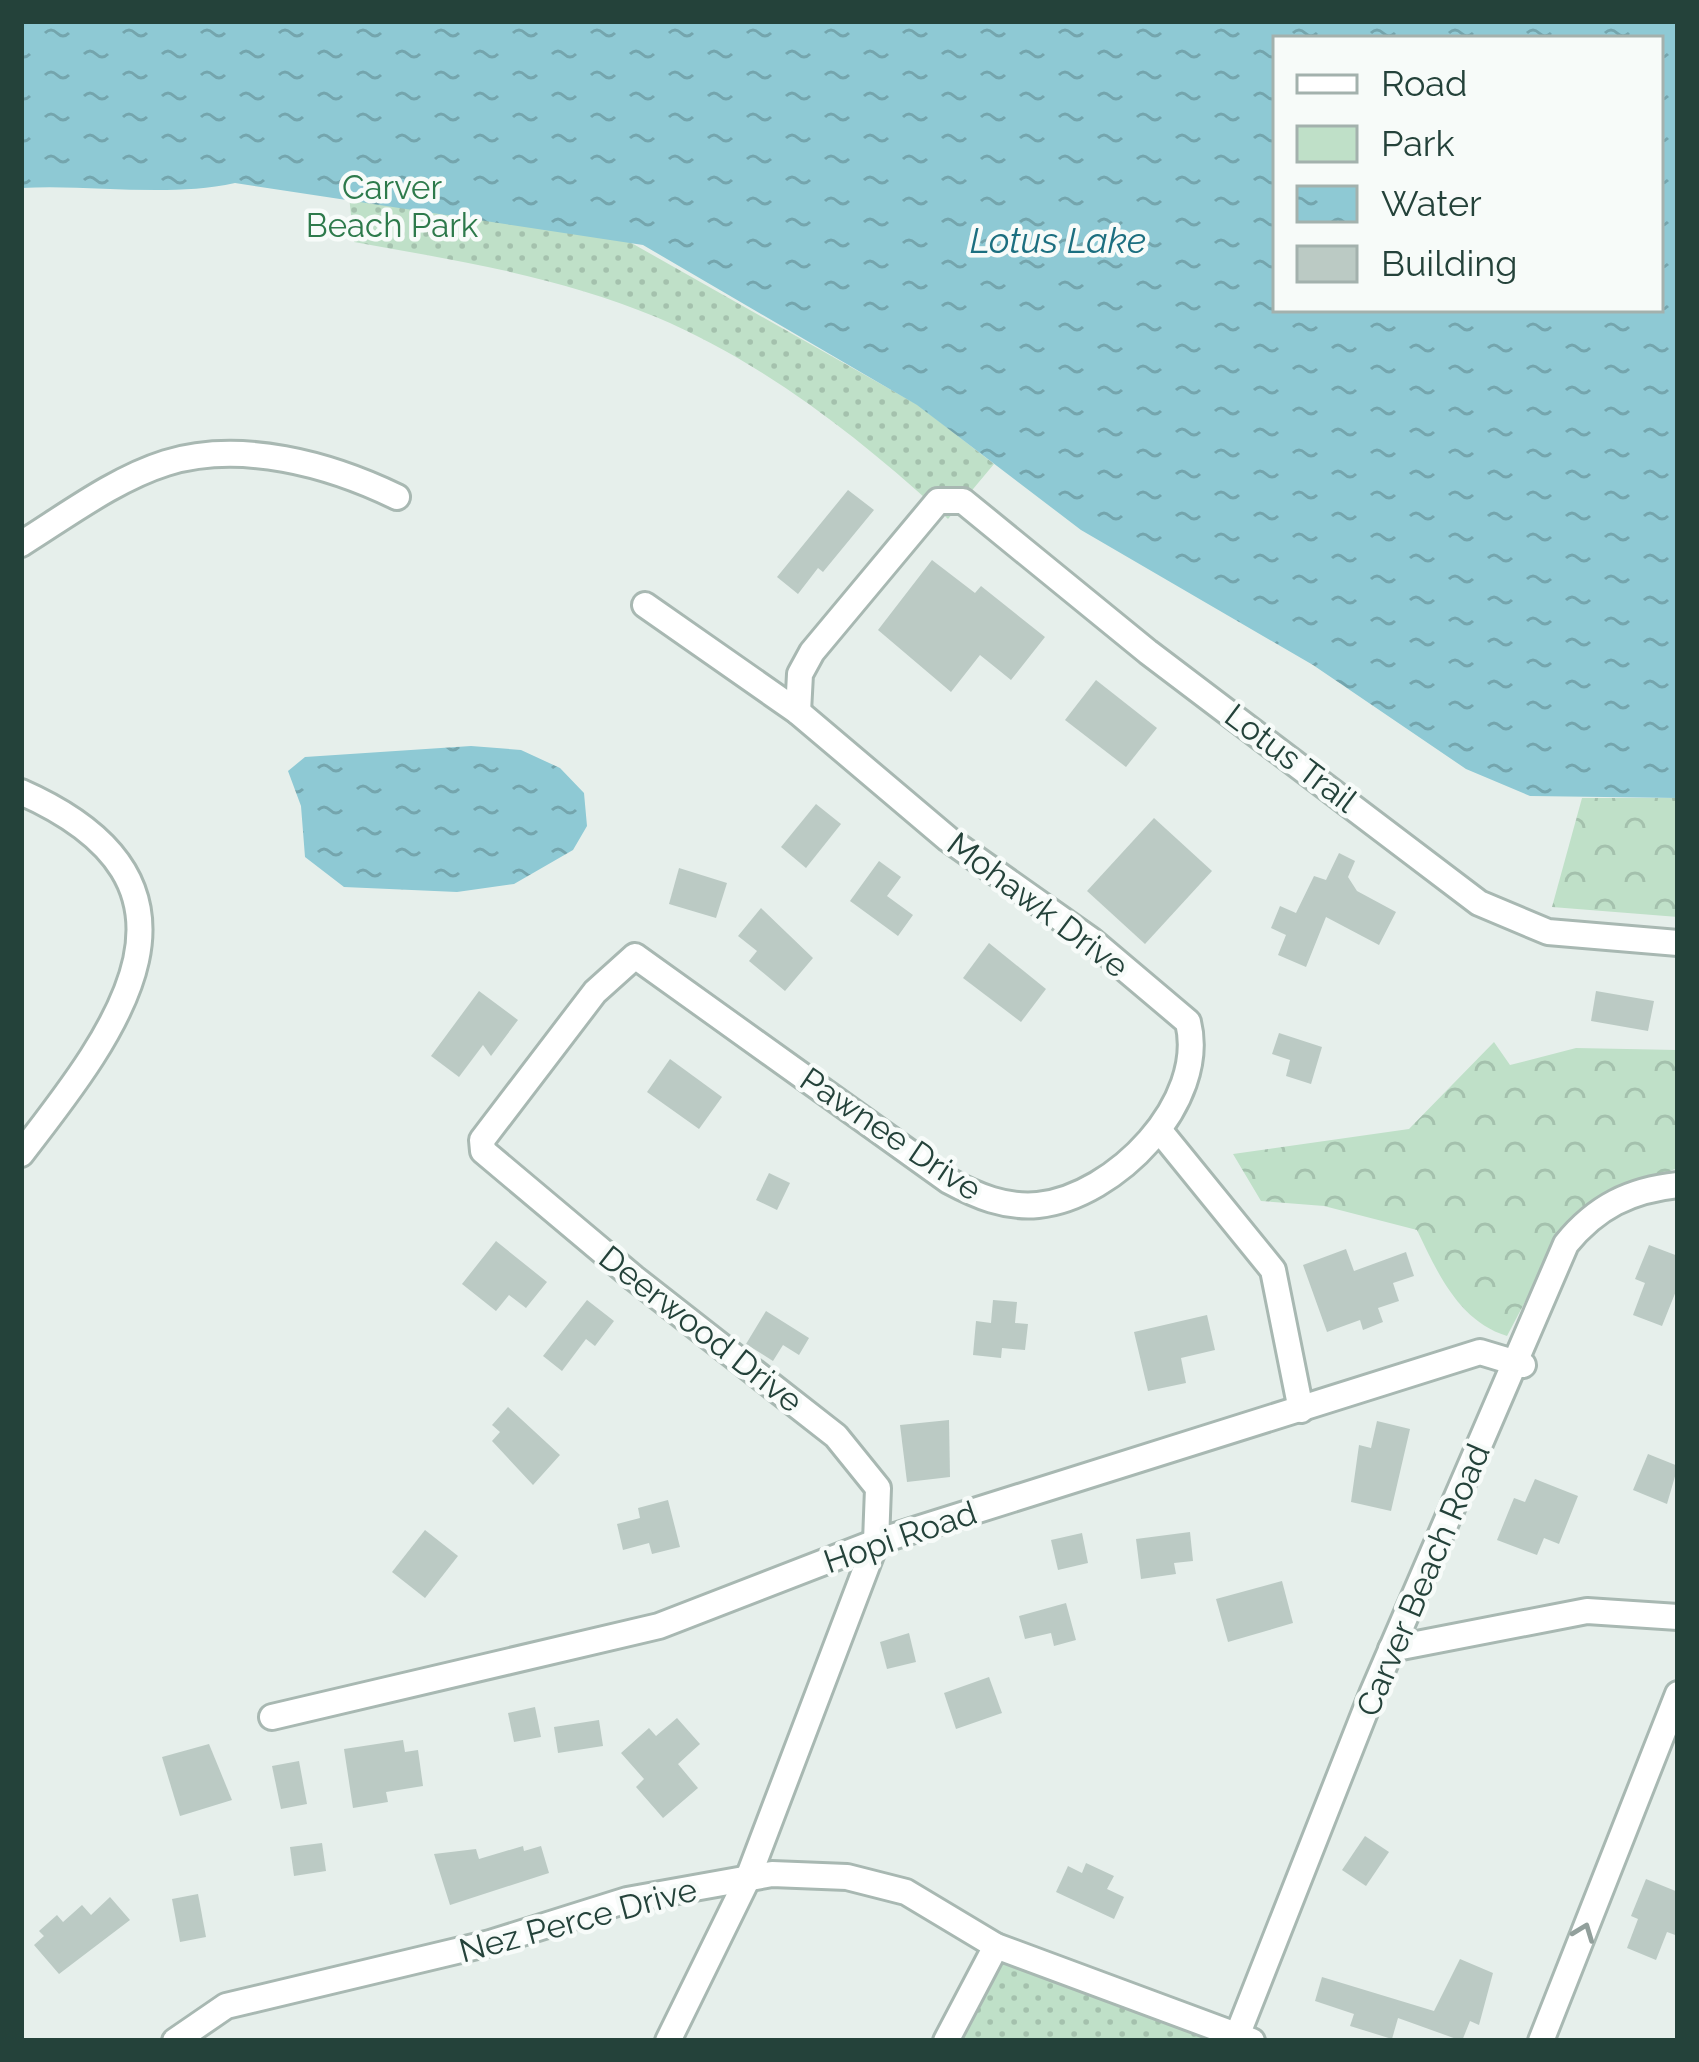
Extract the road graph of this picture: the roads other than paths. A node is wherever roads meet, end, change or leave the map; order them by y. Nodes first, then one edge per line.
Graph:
1 (398, 497) dead end
2 (21, 544) edge
3 (645, 605) dead end
4 (798, 712) junction
5 (21, 792) edge
6 (1678, 943) edge
7 (1160, 1131) junction
8 (482, 1140) joint
9 (21, 1154) edge
10 (1678, 1185) edge
11 (1520, 1364) junction
12 (1301, 1409) junction
13 (876, 1542) junction
14 (1678, 1617) edge
15 (1391, 1649) junction
16 (1678, 1694) edge
17 (272, 1717) dead end
18 (748, 1878) junction
19 (996, 1946) junction
20 (1241, 2039) edge
21 (175, 2041) edge
22 (668, 2041) edge
23 (946, 2041) edge
24 (1541, 2041) edge

1 - 2 street
3 - 4 street
4 - 6 street, Lotus Trail
4 - 7 street, Mohawk Drive
5 - 9 street
7 - 8 street, Pawnee Drive
7 - 12 street
8 - 13 street, Deerwood Drive
10 - 11 street, Carver Beach Road
11 - 12 street, Hopi Road
11 - 15 street, Carver Beach Road
12 - 13 street, Hopi Road
13 - 17 street, Hopi Road
13 - 18 street
14 - 15 street
15 - 20 street, Carver Beach Road
24 -> 16 street
18 - 19 street, Nez Perce Drive
18 - 21 street, Nez Perce Drive
18 - 22 street
19 - 20 street, Nez Perce Drive
19 - 23 street

